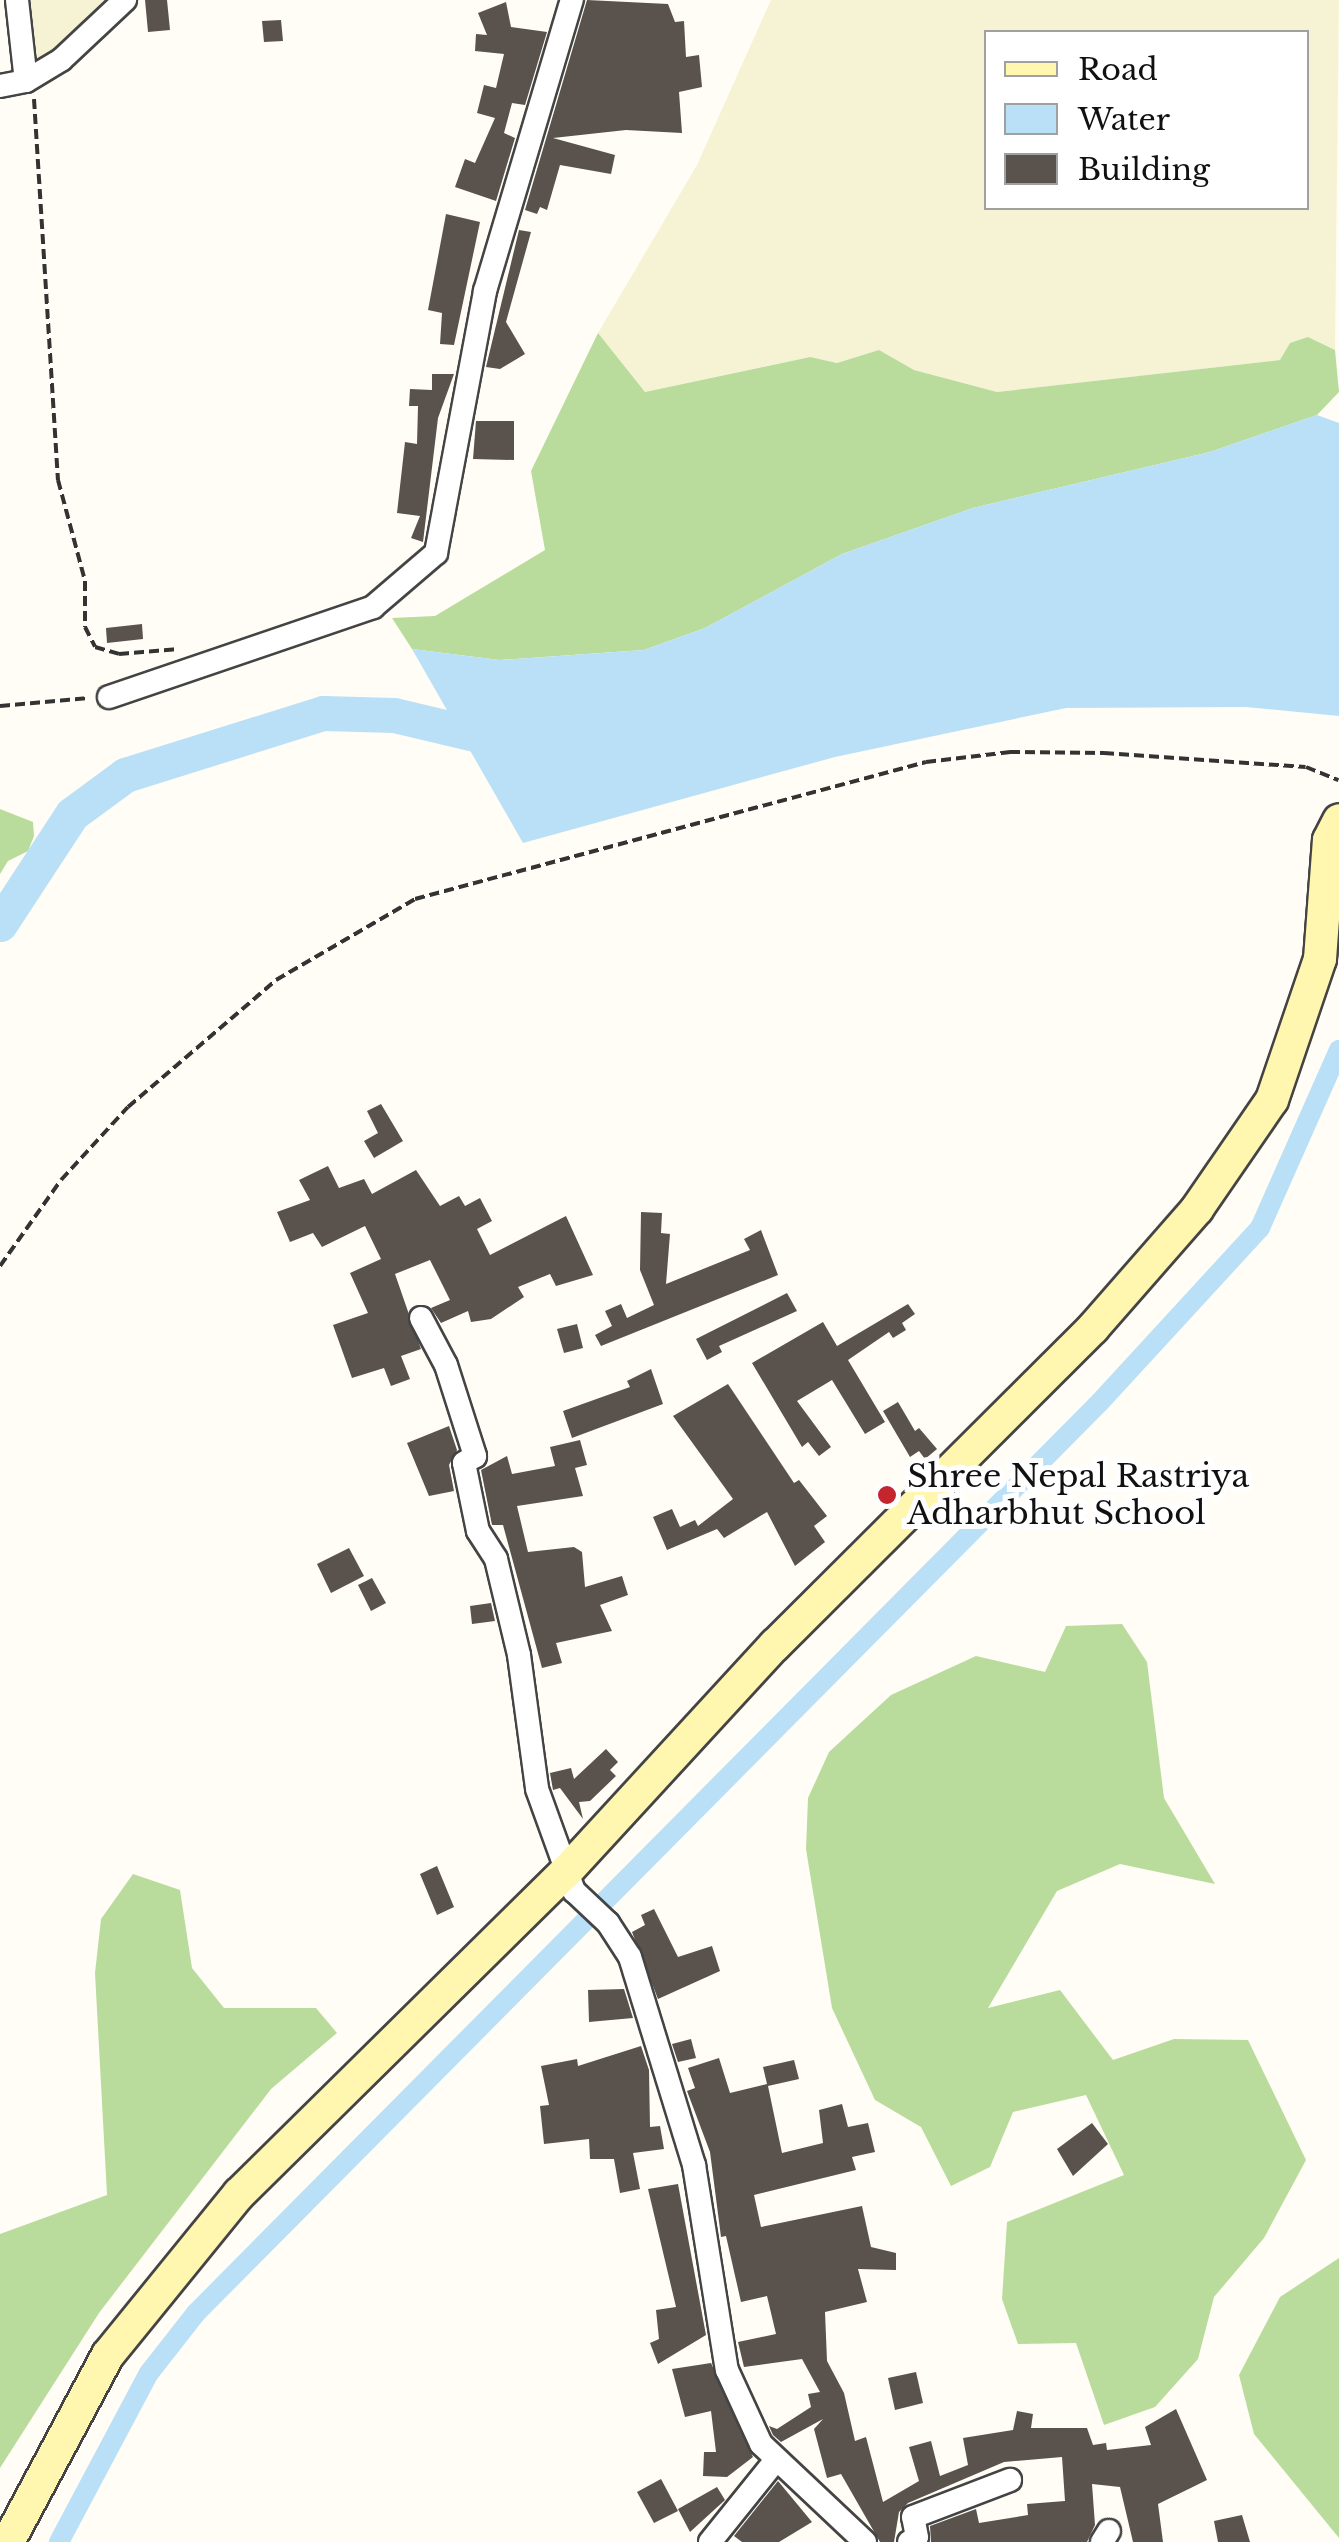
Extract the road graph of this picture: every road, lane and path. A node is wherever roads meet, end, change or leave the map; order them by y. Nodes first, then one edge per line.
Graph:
1 (17, 0) edge
2 (124, 0) edge
3 (572, 0) edge
4 (26, 81) junction
5 (0, 86) edge
6 (187, 649) dead end
7 (108, 697) joint
8 (0, 706) edge
9 (1339, 780) edge
10 (1339, 820) edge
11 (0, 1266) edge
12 (422, 1318) dead end
13 (570, 1882) junction
14 (776, 2460) junction
15 (1010, 2480) dead end
16 (8, 2542) edge
17 (710, 2542) edge
18 (865, 2542) edge
19 (909, 2542) edge

1 - 4 street
2 - 4 street
3 - 7 street
4 - 5 street
4 - 6 path
7 - 8 path
9 - 11 path
10 - 13 main road
12 - 13 street
13 - 14 street
13 - 16 main road
14 - 17 street
14 - 18 street
15 - 19 street

